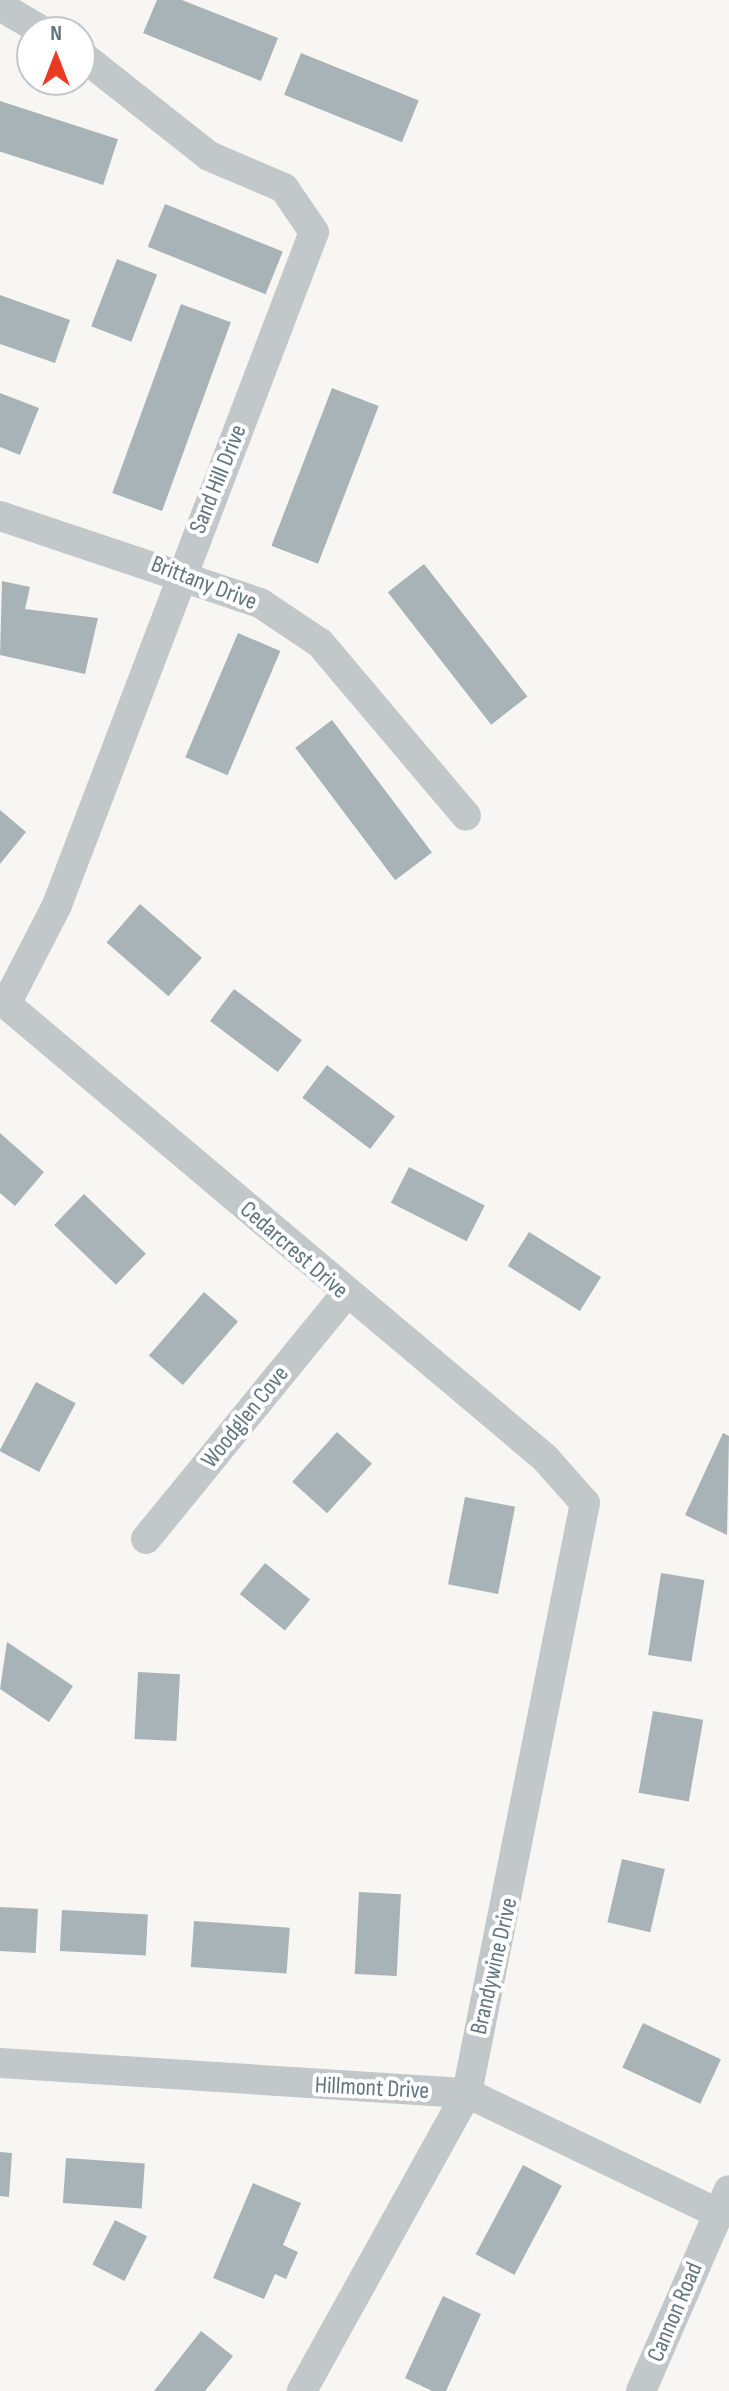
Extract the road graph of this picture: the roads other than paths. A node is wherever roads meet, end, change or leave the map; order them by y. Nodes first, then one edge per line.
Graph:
1 (96, 67) edge
2 (0, 516) edge
3 (180, 571) junction
4 (466, 816) dead end
5 (3, 1002) edge
6 (345, 1295) junction
7 (585, 1503) joint
8 (146, 1539) dead end
9 (0, 2063) edge
10 (467, 2093) junction
11 (723, 2201) edge
12 (302, 2391) edge
13 (641, 2391) edge

1 - 3 street, Sand Hill Drive
2 - 3 street, Brittany Drive
3 - 4 street, Brittany Drive
3 - 5 street, Sand Hill Drive
5 - 6 street, Cedarcrest Drive
6 - 7 street, Cedarcrest Drive
6 - 8 street, Woodglen Cove
7 - 10 street, Brandywine Drive
9 - 10 street, Hillmont Drive
10 - 11 street, Hillmont Drive
10 - 12 street, Brandywine Drive
11 - 13 street, Cannon Road

